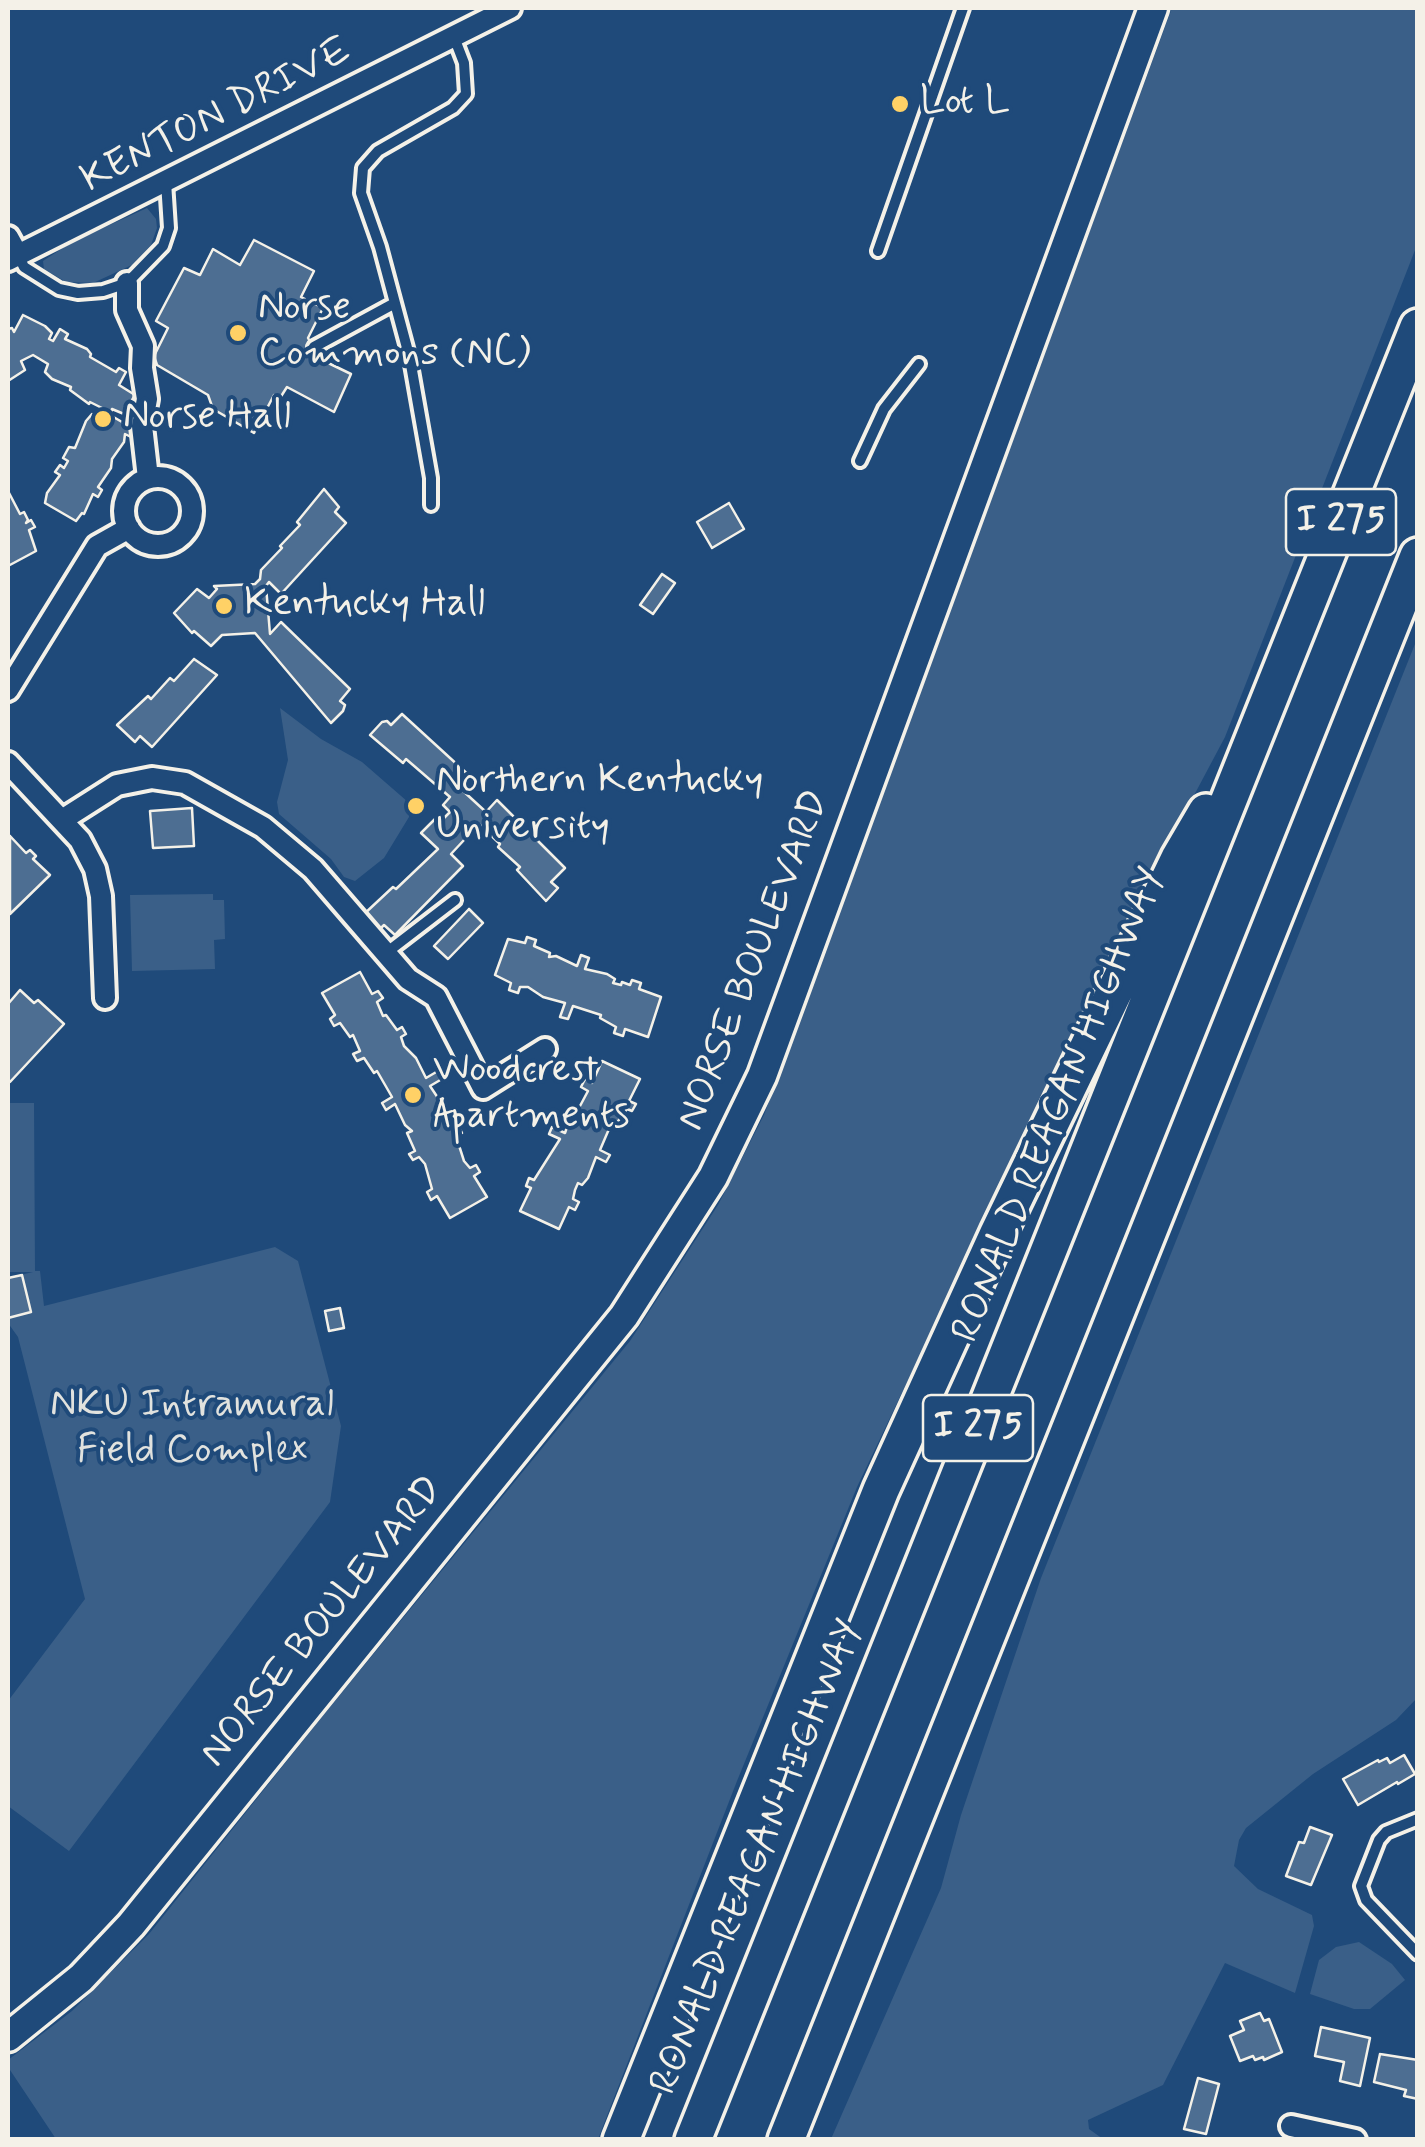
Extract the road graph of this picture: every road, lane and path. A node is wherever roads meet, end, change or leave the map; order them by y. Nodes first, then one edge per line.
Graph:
1 (510, 8) edge
2 (963, 8) edge
3 (1152, 8) edge
4 (454, 37) junction
5 (166, 182) junction
6 (11, 251) edge
7 (878, 251) dead end
8 (127, 283) junction
9 (395, 303) junction
10 (1418, 327) edge
11 (314, 347) dead end
12 (919, 364) dead end
13 (860, 461) dead end
14 (148, 478) junction
15 (431, 505) dead end
16 (129, 528) junction
17 (1418, 556) edge
18 (8, 690) edge
19 (1263, 716) junction
20 (8, 764) edge
21 (62, 820) junction
22 (456, 900) dead end
23 (386, 953) junction
24 (105, 998) dead end
25 (545, 1049) dead end
26 (1418, 1819) edge
27 (1418, 1954) edge
28 (8, 2037) edge
29 (1291, 2126) dead end
30 (621, 2140) edge
31 (693, 2140) edge
32 (786, 2140) edge
33 (1355, 2140) edge

1 - 4 street, KENTON DRIVE
2 - 7 lane
3 - 28 street, NORSE BOULEVARD
4 - 5 street, KENTON DRIVE
4 - 9 lane
5 - 6 street, KENTON DRIVE
5 - 8 lane
6 - 8 lane
8 - 14 street
9 - 11 lane
9 - 15 lane
10 - 19 highway, RONALD REAGAN HIGHWAY / I 275
12 - 13 lane
14 - 16 street
14 - 16 street
16 - 18 street
17 - 32 highway, I 275
19 - 30 highway
19 - 31 highway, RONALD REAGAN HIGHWAY / I 275
20 - 21 street
21 - 23 street
21 - 24 street
22 - 23 lane
23 - 25 street
26 - 27 lane
29 - 33 street

